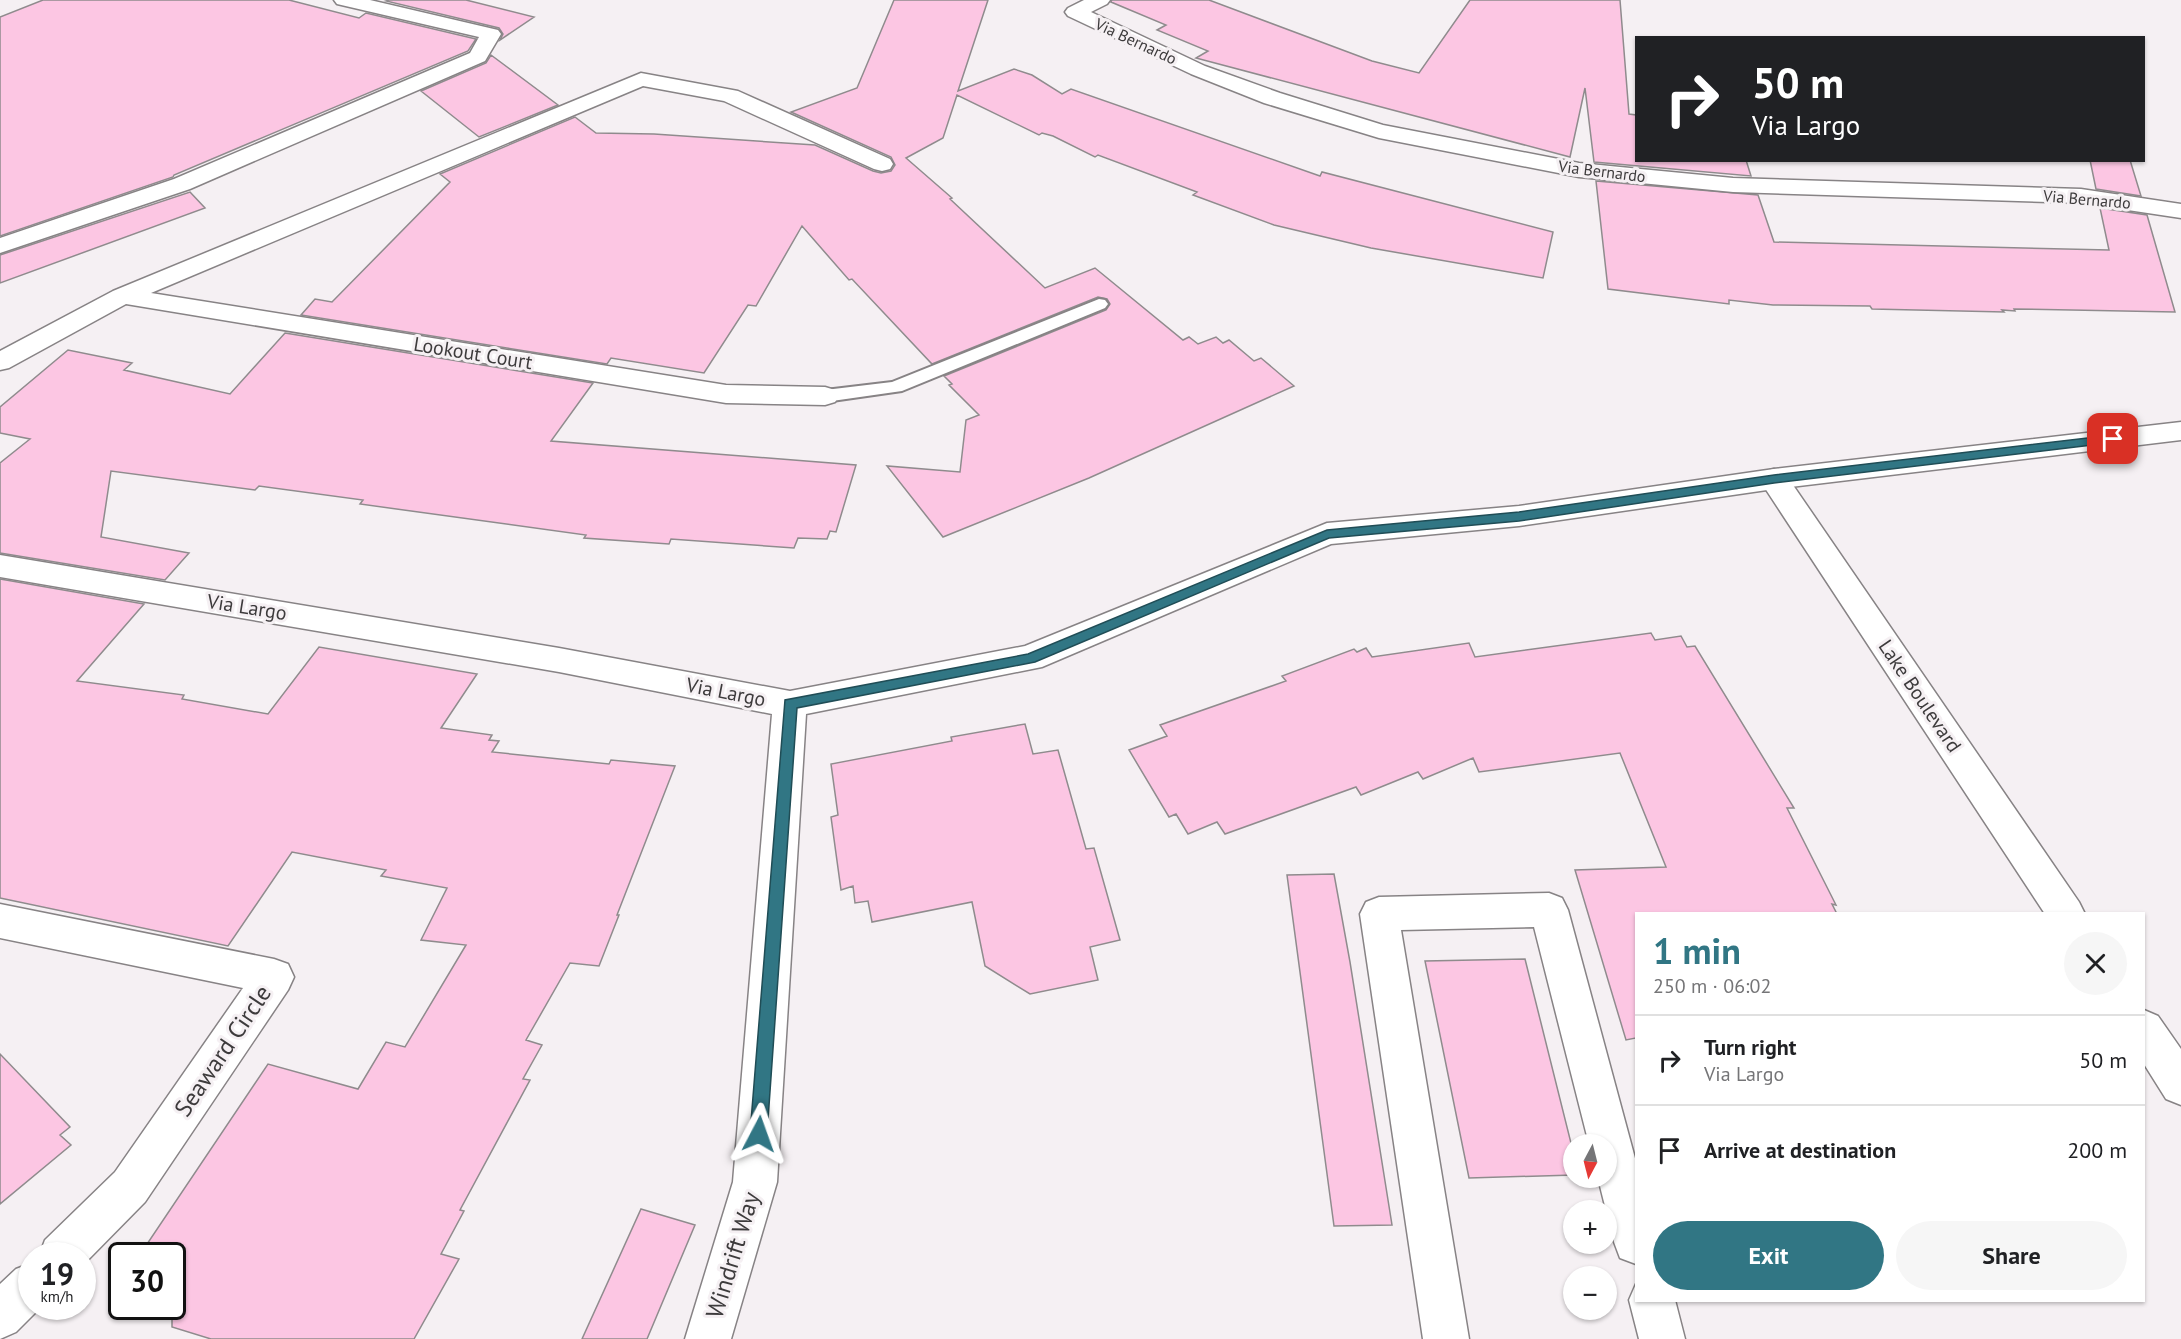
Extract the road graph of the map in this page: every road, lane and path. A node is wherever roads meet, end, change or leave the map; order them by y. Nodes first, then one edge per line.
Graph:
1 (344, 0) edge
2 (1100, 0) edge
3 (882, 164) dead end
4 (2181, 211) edge
5 (0, 246) edge
6 (122, 296) junction
7 (1099, 304) dead end
8 (0, 363) edge
9 (825, 396) joint
10 (2181, 431) edge
11 (1774, 479) junction
12 (0, 566) edge
13 (790, 704) junction
14 (2065, 912) edge
15 (0, 921) edge
16 (2145, 1031) edge
17 (2181, 1085) edge
18 (1635, 1238) edge
19 (75, 1242) edge
20 (18, 1299) edge
21 (1653, 1302) edge
22 (0, 1316) edge
23 (708, 1339) edge
24 (1446, 1339) edge
25 (1662, 1339) edge

1 - 5 street
2 - 4 street, Via Bernardo
3 - 6 street
6 - 8 street
6 - 9 street, Lookout Court
7 - 9 lane
10 - 11 street, Via Largo
11 - 13 street, Via Largo
11 - 14 street, Lake Boulevard
12 - 13 street, Via Largo
13 - 23 street, Windrift Way
15 - 19 street, Seaward Circle
16 - 17 street
18 - 24 street
20 - 22 street
21 - 25 street

